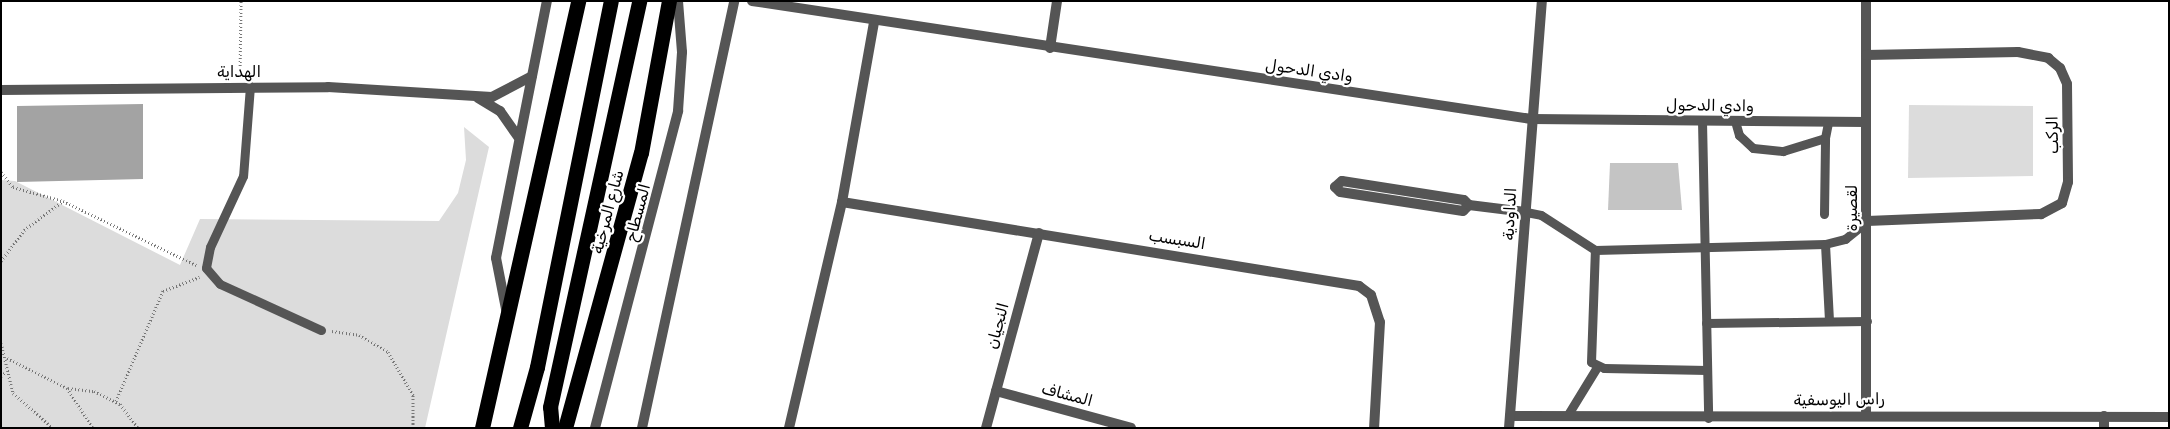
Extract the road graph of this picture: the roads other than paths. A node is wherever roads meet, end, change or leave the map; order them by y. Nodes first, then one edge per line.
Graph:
1 (547, 1) edge
2 (578, 1) edge
3 (611, 1) edge
4 (639, 1) edge
5 (669, 1) edge
6 (678, 1) edge
7 (734, 1) edge
8 (752, 1) edge
9 (1057, 1) edge
10 (1542, 1) edge
11 (1866, 1) edge
12 (874, 23) junction
13 (1050, 48) junction
14 (1866, 55) junction
15 (532, 76) junction
16 (245, 86) junction
17 (1, 90) edge
18 (477, 97) junction
19 (1531, 120) junction
20 (1702, 121) junction
21 (1735, 121) junction
22 (1828, 122) junction
23 (1866, 122) junction
24 (518, 137) junction
25 (1825, 138) junction
26 (1406, 190) junction
27 (842, 202) junction
28 (1405, 202) junction
29 (1469, 205) junction
30 (1526, 212) junction
31 (1824, 214) dead end
32 (1867, 221) junction
33 (1039, 233) junction
34 (1825, 244) junction
35 (1705, 246) junction
36 (1595, 250) junction
37 (508, 317) junction
38 (1830, 321) junction
39 (1867, 321) junction
40 (1706, 323) junction
41 (321, 330) road end
42 (1597, 367) junction
43 (1707, 370) junction
44 (996, 391) junction
45 (1866, 414) junction
46 (1510, 416) junction
47 (1567, 416) junction
48 (2104, 416) junction
49 (2169, 417) edge
50 (1708, 418) junction
51 (482, 428) edge
52 (520, 428) edge
53 (552, 428) edge
54 (565, 428) edge
55 (596, 428) edge
56 (642, 428) edge
57 (788, 428) edge
58 (986, 428) edge
59 (1131, 428) edge
60 (1374, 428) edge
61 (1509, 428) edge
62 (2104, 428) edge

1 - 15 street
2 - 37 highway
3 - 52 highway
4 - 53 highway
5 - 54 highway, شارع المرخية
6 - 55 street, المسطاح
7 - 56 street
8 - 12 street, وادي الدحول
9 - 13 street
10 - 19 street, الداودية
11 - 14 street, لقصيرة
12 - 13 street, وادي الدحول
12 - 27 street
13 - 19 street, وادي الدحول
14 - 23 street, لقصيرة
14 - 32 street, الركب
15 - 18 street, الهداية
15 - 24 street
16 - 17 street, الهداية
16 - 18 street, الهداية
16 - 41 lane
18 - 24 street, الهداية
19 - 20 street, وادي الدحول
19 - 30 street, الداودية
20 - 21 street, وادي الدحول
20 - 35 lane
21 - 22 street, وادي الدحول
21 - 25 lane
22 - 23 street, وادي الدحول
22 - 25 lane
23 - 32 street, لقصيرة
24 - 37 street
25 - 31 lane
26 - 28 street
26 - 28 street
26 - 29 street
27 - 33 street, السبسب
27 - 57 street
28 - 29 street
29 - 30 street
30 - 36 lane
30 - 46 street, الداودية
32 - 34 lane
32 - 39 street, لقصيرة
33 - 44 street, النجيان
33 - 60 street, السبسب
34 - 35 lane
34 - 38 lane
35 - 36 lane
35 - 40 lane
36 - 42 lane
37 - 51 highway
38 - 39 lane
38 - 40 lane
39 - 45 street, لقصيرة
40 - 43 lane
42 - 43 lane
42 - 47 lane
43 - 50 lane
44 - 58 street, النجيان
44 - 59 street, المشاف
45 - 48 street, راس اليوسفية
45 - 50 street, راس اليوسفية
46 - 47 street, راس اليوسفية
46 - 61 street, الداودية
47 - 50 street, راس اليوسفية
48 - 49 street, راس اليوسفية
48 - 62 street

